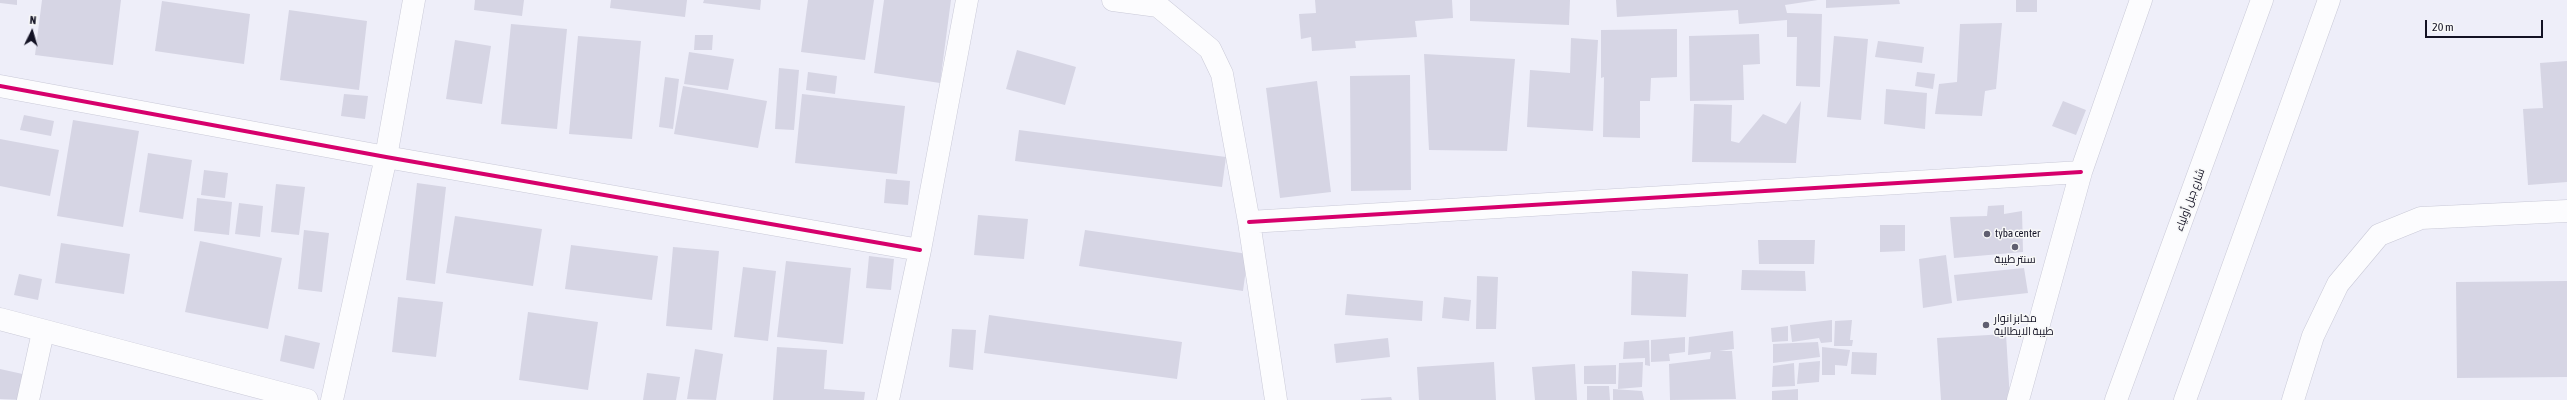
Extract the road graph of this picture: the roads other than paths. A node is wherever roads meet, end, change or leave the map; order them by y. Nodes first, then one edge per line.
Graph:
1 (414, 0) edge
2 (967, 0) edge
3 (1113, 0) edge
4 (2141, 0) edge
5 (2262, 0) edge
6 (2329, 0) edge
7 (1158, 3) edge
8 (0, 86) edge
9 (386, 157) junction
10 (2081, 172) junction
11 (2567, 211) edge
12 (1249, 222) junction
13 (920, 250) junction
14 (0, 319) edge
15 (43, 332) junction
16 (28, 400) edge
17 (307, 400) edge
18 (332, 400) edge
19 (888, 400) edge
20 (1276, 400) edge
21 (2018, 400) edge
22 (2116, 400) edge
23 (2185, 400) edge
24 (2293, 400) edge

1 - 9 street
2 - 13 street
3 - 7 street
4 - 10 street
5 - 22 street, شارع جبل أولياء
6 - 23 street
7 - 12 street
8 - 9 street
9 - 13 street
9 - 18 street
10 - 12 street
10 - 21 street
11 - 24 street
12 - 20 street
13 - 19 street
14 - 15 street
15 - 16 street
15 - 17 street

